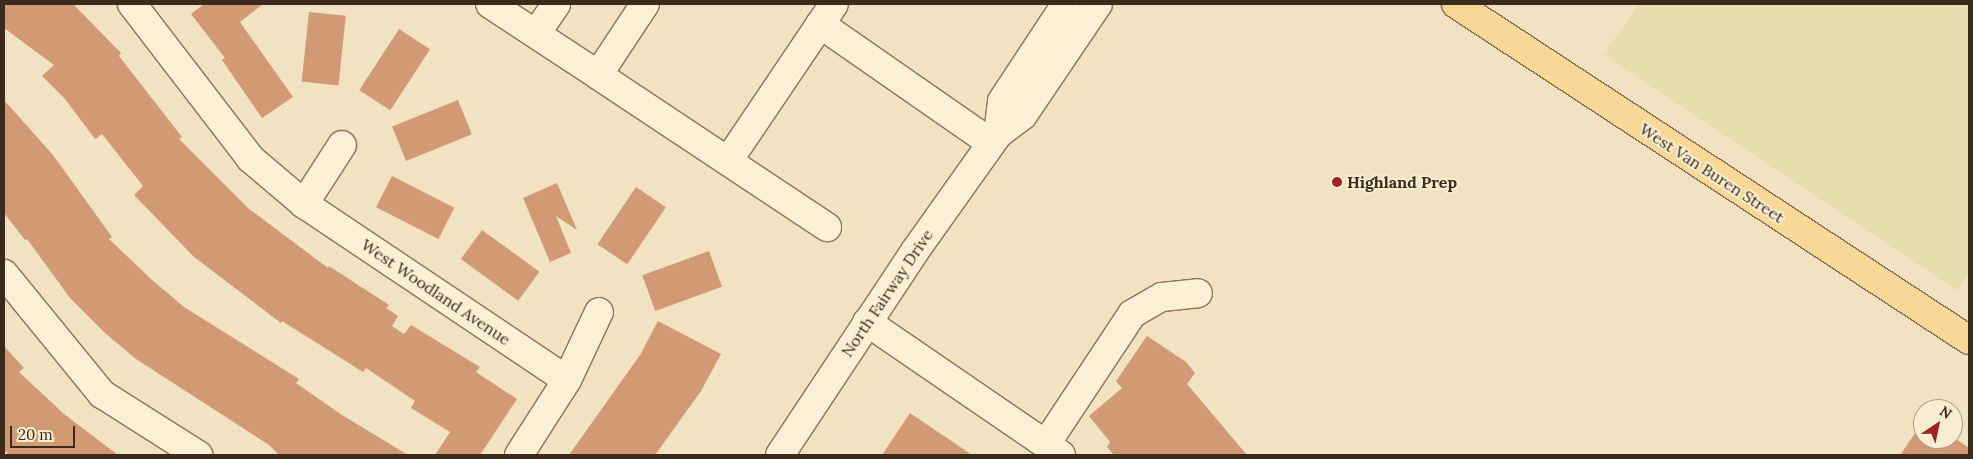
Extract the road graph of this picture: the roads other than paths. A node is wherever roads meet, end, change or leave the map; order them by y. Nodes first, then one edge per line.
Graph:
1 (132, 4) edge
2 (490, 4) edge
3 (556, 4) edge
4 (645, 4) edge
5 (1066, 4) edge
6 (1098, 4) edge
7 (1456, 4) edge
8 (827, 14) edge
9 (536, 34) junction
10 (598, 75) junction
11 (994, 138) junction
12 (342, 145) dead end
13 (728, 161) junction
14 (304, 204) junction
15 (827, 227) dead end
16 (4, 274) edge
17 (1198, 293) dead end
18 (598, 312) dead end
19 (867, 322) junction
20 (1969, 340) edge
21 (567, 380) junction
22 (1054, 449) edge
23 (198, 455) edge
24 (519, 455) edge
25 (780, 455) edge

1 - 14 street, West Woodland Avenue
2 - 9 street
3 - 9 street
4 - 10 street
5 - 11 street, North Fairway Drive
6 - 11 street, North Fairway Drive
7 - 20 main road, West Van Buren Street
8 - 11 street
8 - 13 street
9 - 10 street
10 - 13 street
11 - 19 street, North Fairway Drive
12 - 14 street
13 - 15 street
14 - 21 street, West Woodland Avenue
16 - 23 street
17 - 22 street
18 - 21 street
19 - 22 street
19 - 25 street, North Fairway Drive
21 - 24 street

